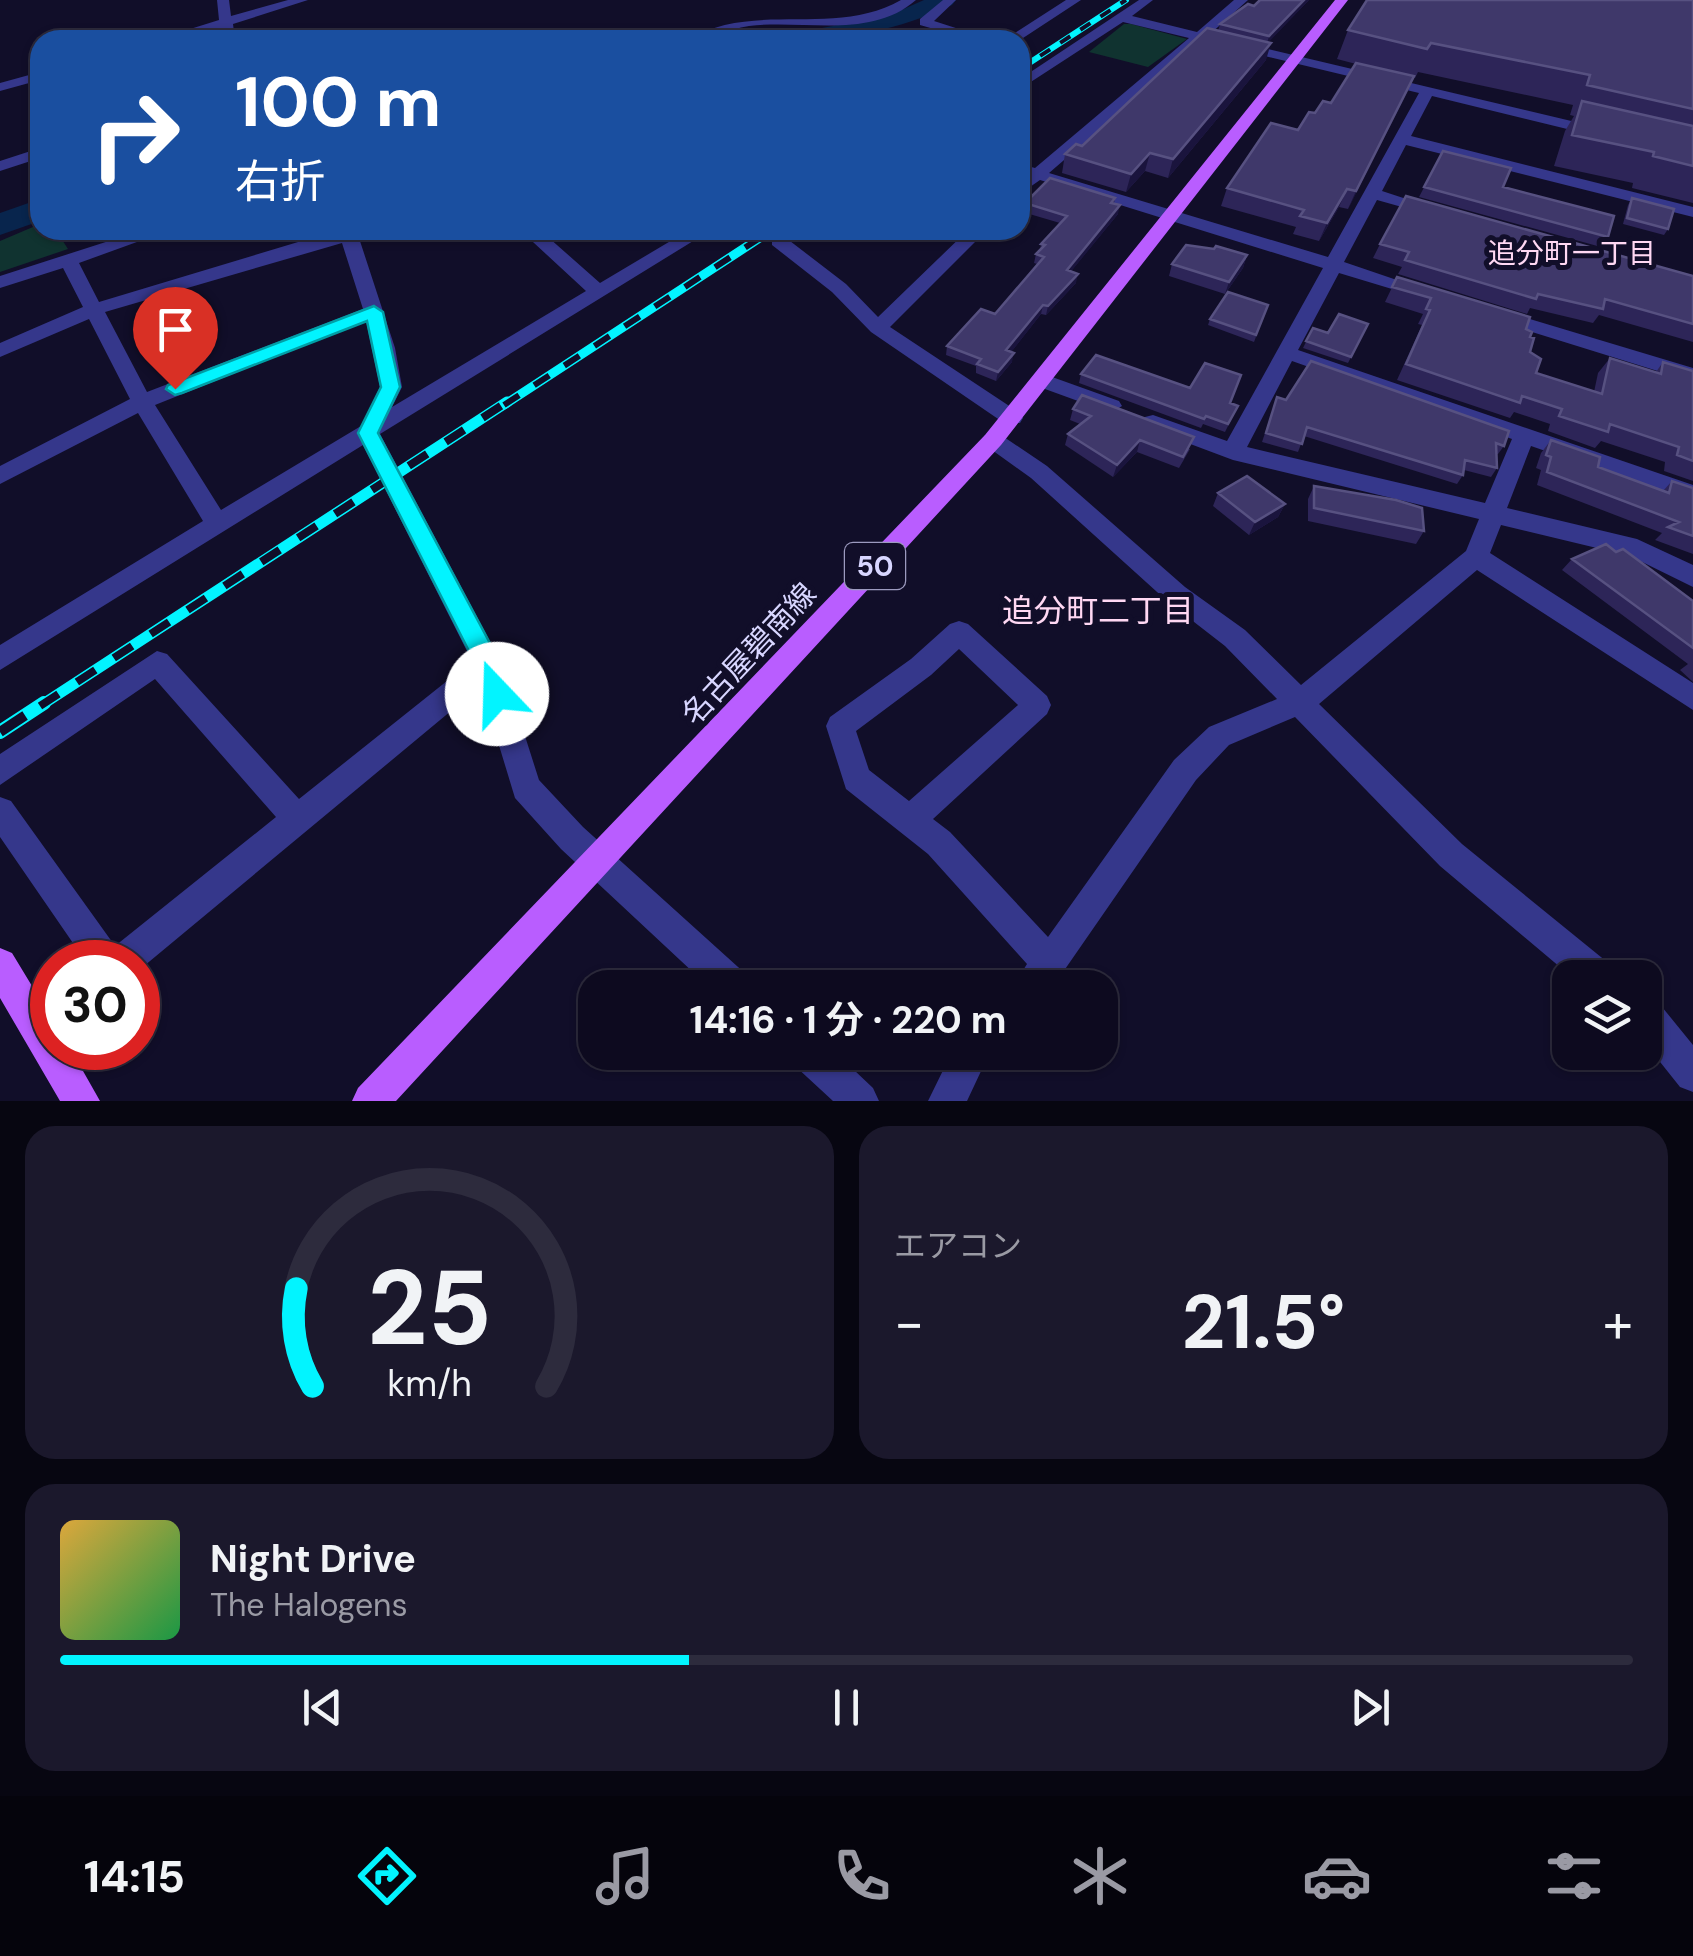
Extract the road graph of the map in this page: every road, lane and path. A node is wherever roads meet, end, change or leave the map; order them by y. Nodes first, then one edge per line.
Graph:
1 (223, 0) edge
2 (302, 0) edge
3 (857, 0) edge
4 (910, 0) edge
5 (950, 0) edge
6 (1075, 0) edge
7 (1147, 0) edge
8 (1242, 0) edge
9 (1342, 0) edge
10 (805, 6) dead end
11 (874, 18) junction
12 (1119, 18) junction
13 (228, 21) junction
14 (796, 22) junction
15 (197, 30) edge
16 (228, 30) edge
17 (723, 30) edge
18 (872, 30) edge
19 (952, 30) edge
20 (1027, 30) edge
21 (1199, 36) junction
22 (1295, 59) junction
23 (1030, 78) edge
24 (30, 79) edge
25 (0, 88) edge
26 (1428, 91) junction
27 (1617, 136) edge
28 (1402, 139) junction
29 (30, 156) edge
30 (0, 166) edge
31 (1030, 169) edge
32 (1030, 172) edge
33 (1372, 193) junction
34 (1693, 212) edge
35 (1447, 214) edge
36 (1174, 216) junction
37 (127, 240) edge
38 (327, 240) edge
39 (356, 240) edge
40 (540, 240) edge
41 (686, 240) edge
42 (781, 240) edge
43 (968, 240) edge
44 (67, 258) junction
45 (1333, 264) junction
46 (0, 282) edge
47 (599, 293) junction
48 (1447, 300) edge
49 (92, 310) junction
50 (1485, 311) edge
51 (374, 312) junction
52 (878, 328) junction
53 (0, 350) edge
54 (1288, 353) junction
55 (1693, 375) edge
56 (1041, 380) junction
57 (142, 402) junction
58 (1012, 418) junction
59 (368, 433) junction
60 (1524, 436) junction
61 (994, 440) junction
62 (1233, 452) junction
63 (0, 476) edge
64 (1693, 494) edge
65 (1496, 514) junction
66 (217, 523) junction
67 (1476, 556) junction
68 (1693, 577) edge
69 (0, 659) edge
70 (488, 664) junction
71 (1693, 698) edge
72 (1302, 702) junction
73 (0, 771) edge
74 (0, 811) edge
75 (298, 820) junction
76 (911, 820) junction
77 (598, 862) junction
78 (91, 940) edge
79 (149, 940) edge
80 (1578, 960) edge
81 (0, 964) edge
82 (716, 970) edge
83 (1034, 970) edge
84 (1043, 970) edge
85 (1662, 1036) edge
86 (826, 1070) edge
87 (963, 1070) edge
88 (1693, 1074) edge
89 (81, 1101) edge
90 (372, 1101) edge
91 (860, 1101) edge
92 (947, 1101) edge

1 - 13 street
2 - 13 street
3 - 11 street
4 - 11 street
5 - 19 street
6 - 20 street
7 - 12 street
8 - 21 street
9 - 22 main road, 名古屋碧南線 / 50
10 - 14 street
11 - 14 street
11 - 18 street
12 - 21 street
12 - 23 street
13 - 15 street
13 - 16 street
14 - 17 street
21 - 22 street
21 - 31 street
22 - 26 street
22 - 36 main road, 名古屋碧南線 / 50
24 - 25 street
26 - 27 street
26 - 28 street
28 - 33 street
28 - 34 street
29 - 30 street
32 - 36 street
33 - 35 street
33 - 45 street
36 - 45 street
36 - 56 main road, 名古屋碧南線 / 50
37 - 44 street
38 - 49 street
39 - 51 street
40 - 47 street
41 - 47 street
42 - 52 street
43 - 52 street
44 - 46 street
44 - 49 street
45 - 48 street
45 - 54 street
47 - 59 street
49 - 53 street
49 - 57 street
50 - 55 street
51 - 57 street
51 - 59 street
52 - 58 street
54 - 60 street
54 - 62 street
56 - 58 main road, 名古屋碧南線 / 50
56 - 62 street
57 - 63 street
57 - 66 street
58 - 61 main road, 名古屋碧南線 / 50
59 - 66 street
59 - 70 street
60 - 64 street
60 - 65 street
61 - 72 street
61 - 77 main road, 名古屋碧南線 / 50
62 - 65 street
65 - 67 street
65 - 68 street
66 - 69 street
67 - 71 street
67 - 72 street
70 - 75 street
70 - 77 street
72 - 80 street
72 - 84 street
73 - 75 street
74 - 78 street
75 - 79 street
76 - 76 street
76 - 83 street
77 - 82 street
77 - 90 main road, 名古屋碧南線 / 50
81 - 89 main road
85 - 88 street
86 - 91 street
87 - 92 street

